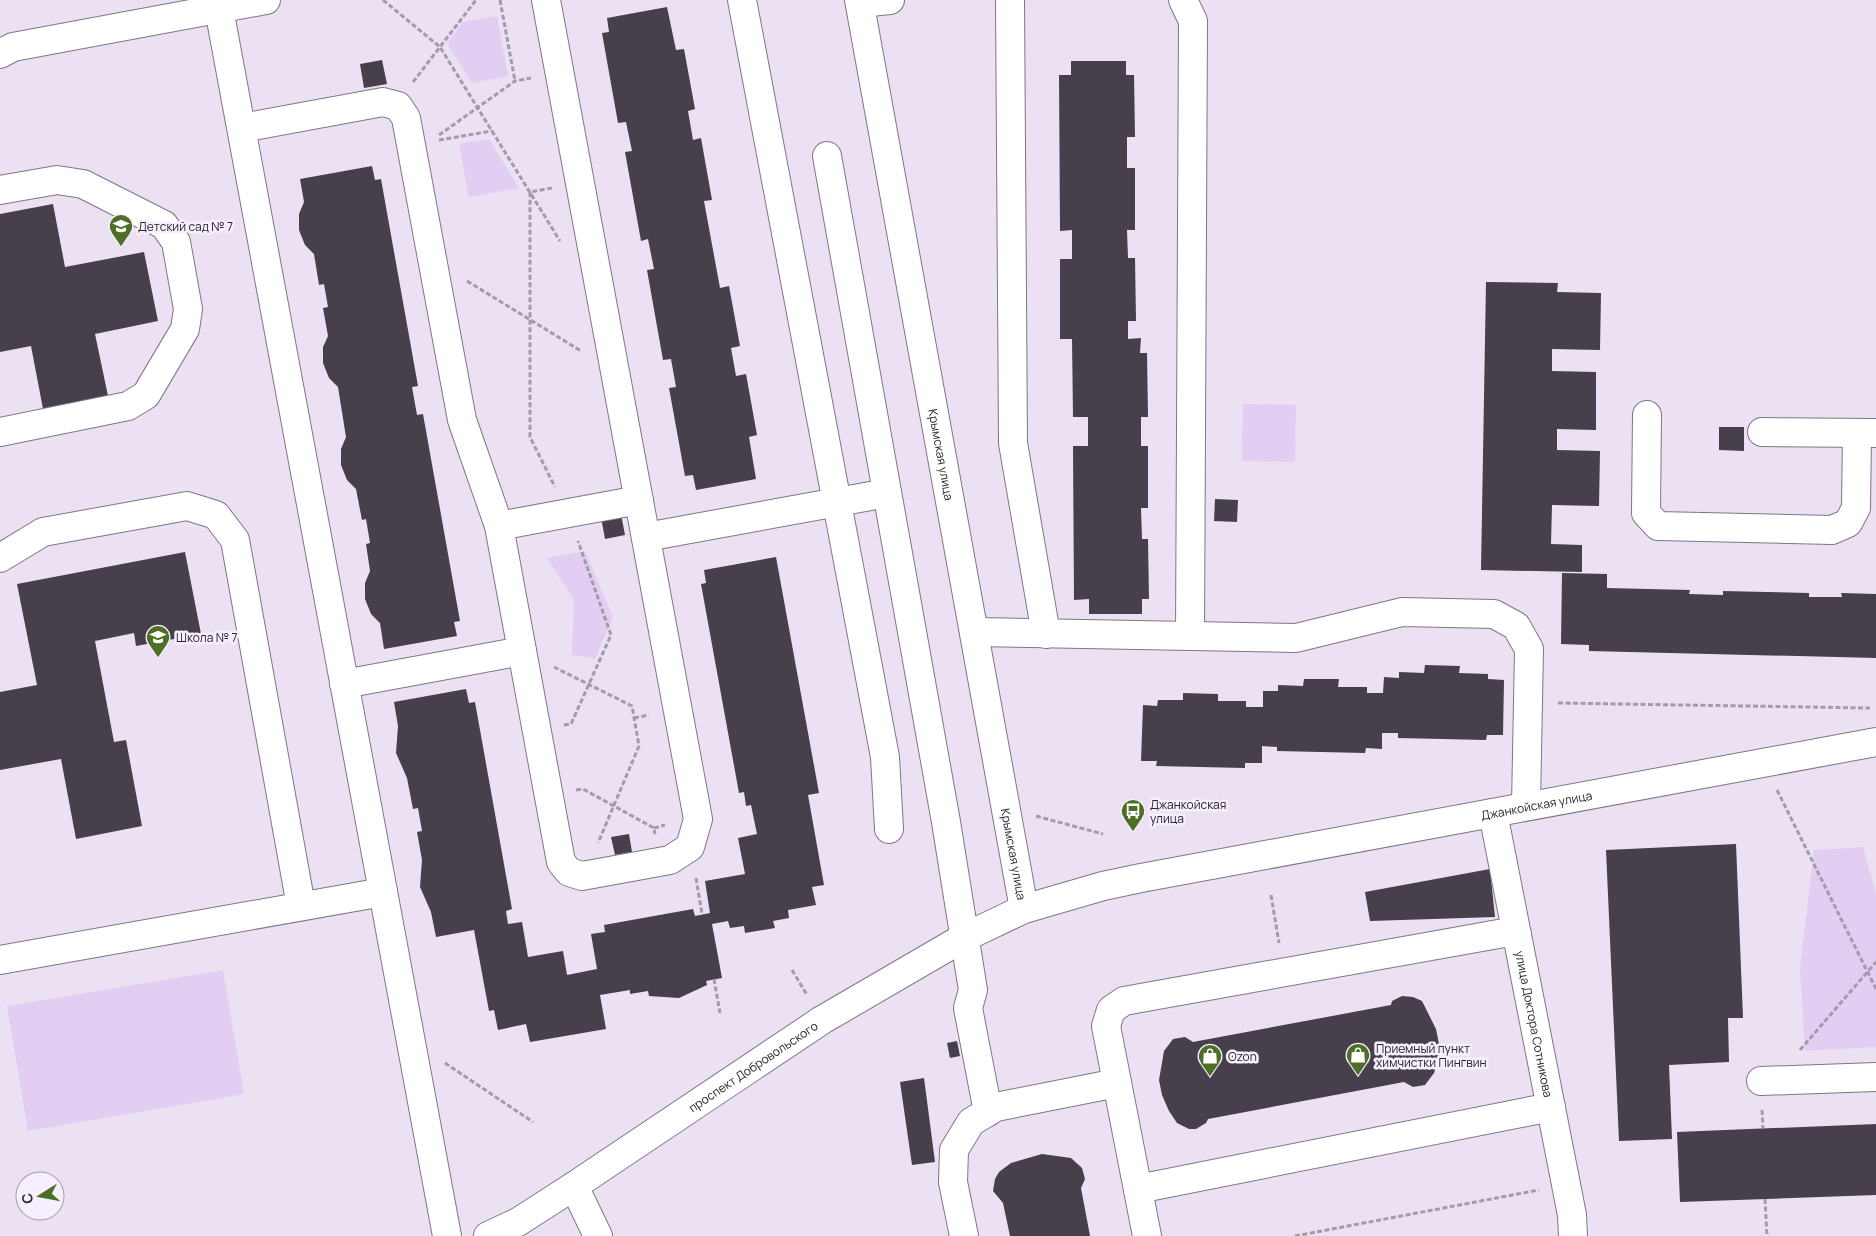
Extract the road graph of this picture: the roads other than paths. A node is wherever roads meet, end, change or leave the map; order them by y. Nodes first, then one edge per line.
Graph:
1 (266, 0) edge
2 (546, 0) edge
3 (742, 0) edge
4 (890, 0) edge
5 (1010, 0) edge
6 (1183, 0) edge
7 (859, 2) edge
8 (231, 5) edge
9 (0, 54) edge
10 (242, 128) junction
11 (827, 156) dead end
12 (0, 190) edge
13 (1647, 415) dead end
14 (0, 432) edge
15 (1762, 432) dead end
16 (1867, 433) edge
17 (887, 493) junction
18 (639, 500) junction
19 (836, 502) junction
20 (499, 526) junction
21 (646, 538) junction
22 (0, 558) edge
23 (974, 632) junction
24 (1046, 634) junction
25 (1190, 636) junction
26 (522, 651) junction
27 (344, 684) junction
28 (1876, 742) edge
29 (1526, 806) junction
30 (1493, 813) junction
31 (889, 829) dead end
32 (383, 892) junction
33 (301, 906) junction
34 (1024, 909) junction
35 (1517, 935) junction
36 (963, 938) junction
37 (0, 960) edge
38 (1876, 1077) edge
39 (1761, 1082) dead end
40 (1118, 1083) junction
41 (1550, 1107) junction
42 (997, 1108) junction
43 (574, 1186) junction
44 (1138, 1189) junction
45 (447, 1236) edge
46 (488, 1236) edge
47 (598, 1236) edge
48 (964, 1236) edge
49 (1147, 1236) edge
50 (1573, 1236) edge

1 - 8 street
2 - 18 street
3 - 19 street
4 - 7 street
5 - 24 street
6 - 25 street
7 - 23 street, Крымская улица
8 - 9 street
8 - 10 street
10 - 20 street
10 - 27 street
11 - 17 street
12 - 14 street
13 - 16 street
15 - 16 street
17 - 19 street
17 - 36 street
18 - 20 street
18 - 21 street
19 - 21 street
19 - 31 street
20 - 26 street
21 - 26 street
22 - 33 street
23 - 24 street
23 - 34 street, Крымская улица
24 - 25 street
25 - 29 street
26 - 27 street
27 - 32 street
28 - 29 street, Джанкойская улица
29 - 30 street, Джанкойская улица
30 - 34 street, Джанкойская улица
30 - 35 street, улица Доктора Сотникова
32 - 33 street
32 - 45 street
33 - 37 street
34 - 36 street, проспект Добровольского
35 - 40 street
35 - 41 street, улица Доктора Сотникова
36 - 42 street
36 - 43 street, проспект Добровольского
38 - 39 street
40 - 42 street
40 - 44 street
41 - 44 street
41 - 50 street, улица Доктора Сотникова
42 - 48 street
43 - 46 street, проспект Добровольского
43 - 47 street
44 - 49 street

